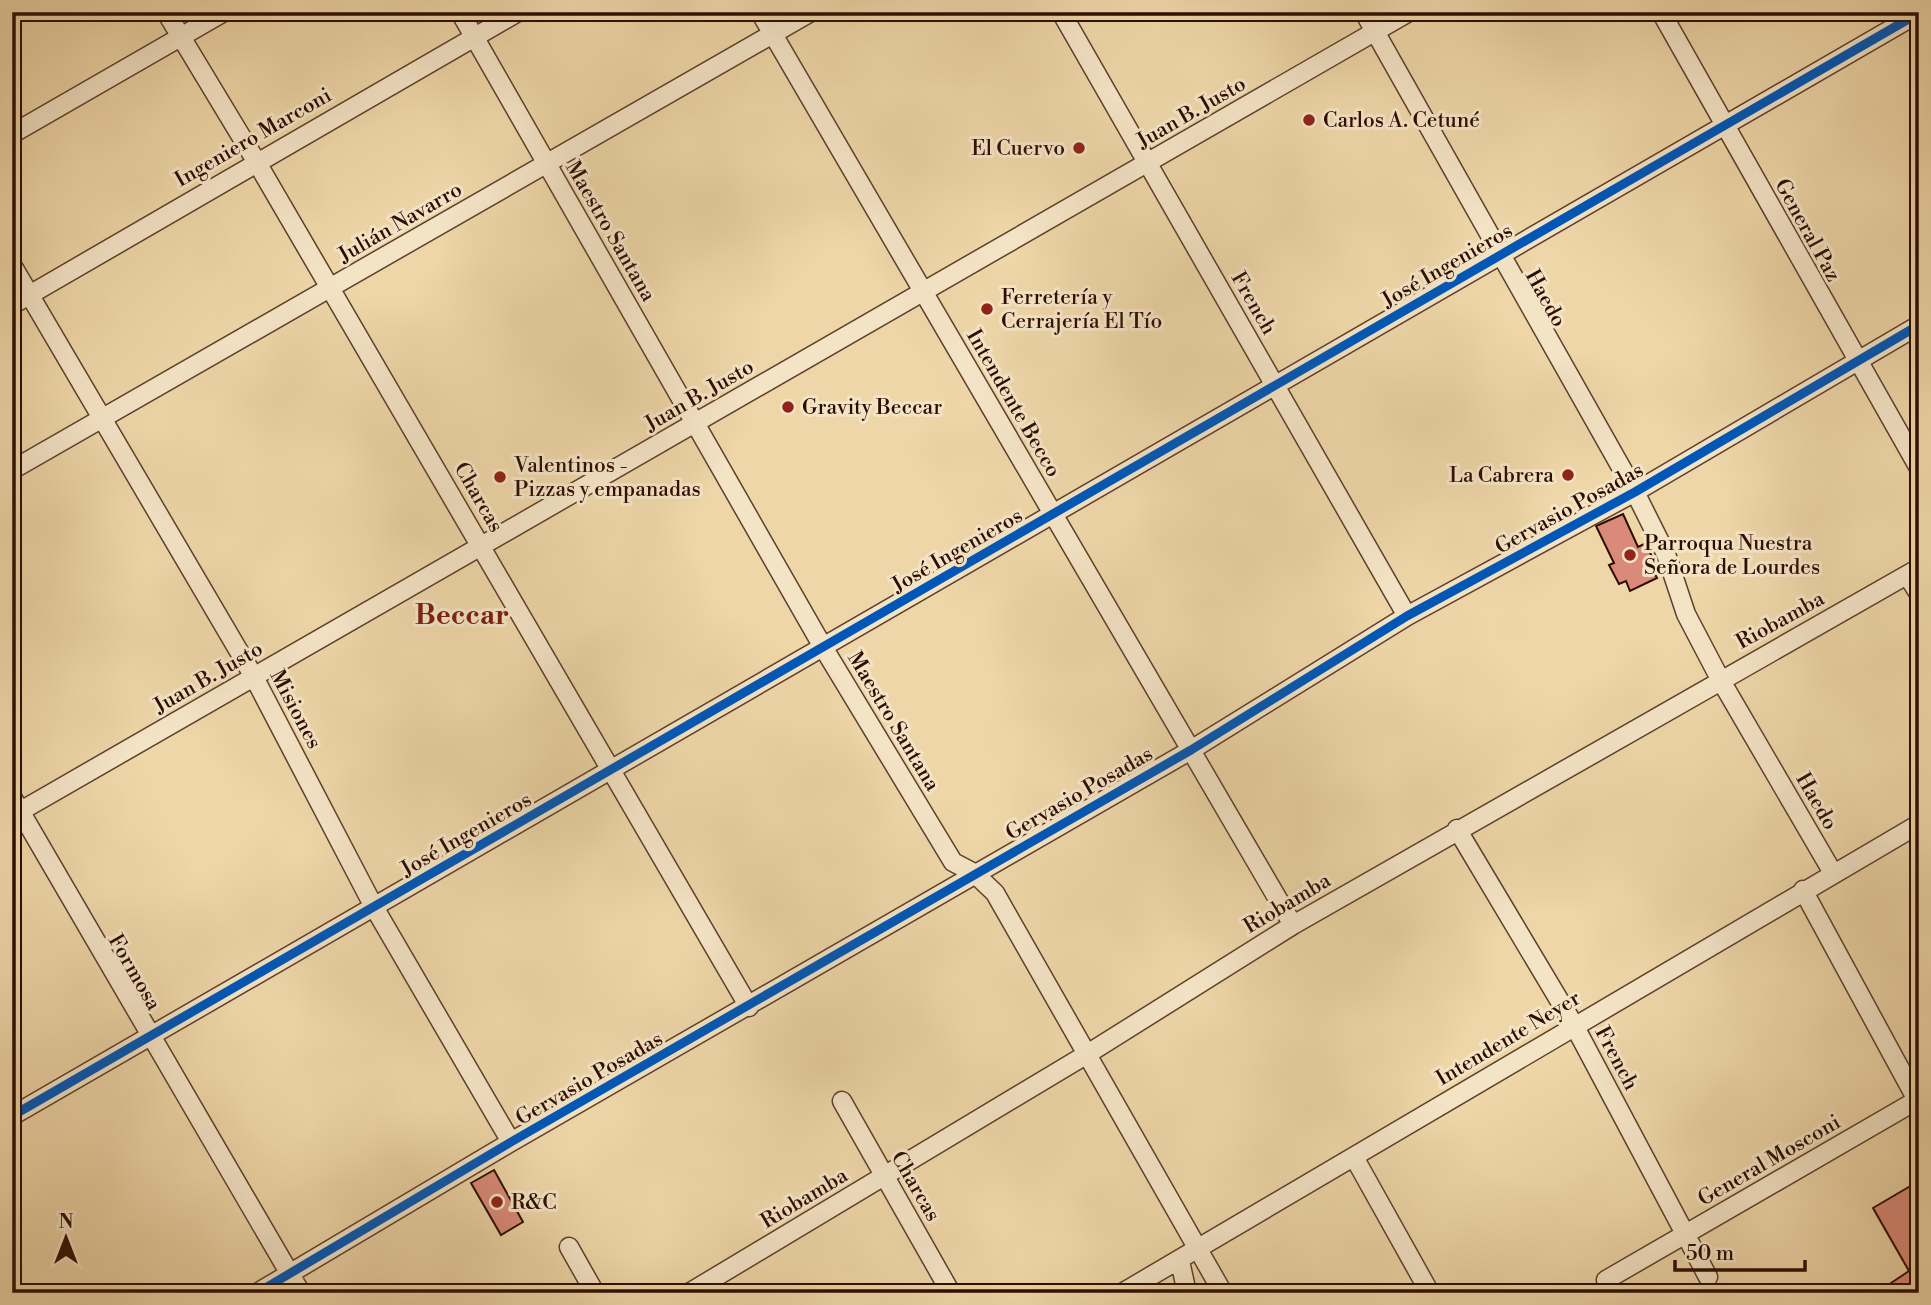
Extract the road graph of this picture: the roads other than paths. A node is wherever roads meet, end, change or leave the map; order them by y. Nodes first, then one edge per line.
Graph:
1 (166, 12) edge
2 (224, 12) edge
3 (460, 12) edge
4 (518, 12) edge
5 (760, 12) edge
6 (811, 12) edge
7 (1062, 12) edge
8 (1364, 12) edge
9 (1409, 12) edge
10 (1661, 12) edge
11 (1919, 13) edge
12 (1376, 32) junction
13 (773, 34) junction
14 (180, 37) junction
15 (474, 37) junction
16 (1724, 126) junction
17 (12, 134) edge
18 (256, 161) junction
19 (1148, 163) junction
20 (546, 164) junction
21 (1501, 254) junction
22 (12, 265) edge
23 (330, 288) junction
24 (923, 292) junction
25 (30, 295) junction
26 (12, 305) edge
27 (1919, 325) edge
28 (1856, 362) junction
29 (1275, 385) junction
30 (102, 419) junction
31 (695, 424) junction
32 (1919, 468) edge
33 (12, 470) edge
34 (1635, 492) junction
35 (1053, 514) junction
36 (481, 546) junction
37 (1913, 572) edge
38 (1919, 594) edge
39 (1407, 616) junction
40 (823, 647) junction
41 (254, 677) junction
42 (1720, 680) junction
43 (1191, 750) junction
44 (611, 770) junction
45 (15, 808) edge
46 (1919, 824) edge
47 (1457, 829) junction
48 (974, 873) junction
49 (1833, 873) junction
50 (1803, 890) junction
51 (374, 907) junction
52 (1293, 925) junction
53 (750, 1007) junction
54 (1574, 1025) junction
55 (152, 1036) junction
56 (1089, 1054) junction
57 (1918, 1100) edge
58 (842, 1101) dead end
59 (12, 1116) edge
60 (511, 1142) junction
61 (1354, 1157) junction
62 (884, 1177) junction
63 (1686, 1236) junction
64 (569, 1247) dead end
65 (1198, 1250) junction
66 (1180, 1261) junction
67 (291, 1273) junction
68 (1708, 1277) dead end
69 (1606, 1280) dead end
70 (257, 1293) edge
71 (301, 1293) edge
72 (595, 1293) edge
73 (689, 1293) edge
74 (951, 1293) edge
75 (1122, 1293) edge
76 (1187, 1293) edge
77 (1223, 1293) edge
78 (1430, 1293) edge

1 - 14 street, Charcas
2 - 14 street
3 - 15 street, Maestro Santana
4 - 15 street, Ingeniero Marconi
5 - 13 street, Intendente Becco
6 - 13 street, Julián Navarro
7 - 19 street, French
8 - 12 street, Haedo
9 - 12 street, Juan B. Justo
10 - 16 street, General Paz
11 - 16 street, José Ingenieros
12 - 19 street, Juan B. Justo
12 - 21 street, Haedo
13 - 20 street, Julián Navarro
13 - 24 street, Intendente Becco
14 - 17 street
14 - 18 street, Charcas
15 - 18 street, Ingeniero Marconi
15 - 20 street, Maestro Santana
16 - 21 street, José Ingenieros
16 - 28 street, General Paz
18 - 23 street, Charcas
18 - 25 street, Ingeniero Marconi
19 - 24 street, Juan B. Justo
19 - 29 street, French
20 - 23 street, Julián Navarro
20 - 31 street, Maestro Santana
21 - 29 street, José Ingenieros
21 - 34 street, Haedo
22 - 25 street, Misiones
23 - 30 street, Julián Navarro
23 - 36 street, Charcas
24 - 31 street, Juan B. Justo
24 - 35 street, Intendente Becco
25 - 26 street, Ingeniero Marconi
25 - 30 street, Misiones
27 - 28 street, Gervasio Posadas
28 - 32 street, General Paz
28 - 34 street, Gervasio Posadas
29 - 35 street, José Ingenieros
29 - 39 street, French
30 - 33 street, Julián Navarro
30 - 41 street, Misiones
31 - 36 street, Juan B. Justo
31 - 40 street, Maestro Santana
34 - 39 street, Gervasio Posadas
34 - 42 street, Haedo
35 - 40 street, José Ingenieros
35 - 43 street, Intendente Becco
36 - 41 street, Juan B. Justo
36 - 44 street, Charcas
37 - 38 street
37 - 42 street, Riobamba
39 - 43 street, Gervasio Posadas
40 - 44 street, José Ingenieros
40 - 48 street, Maestro Santana
41 - 45 street, Juan B. Justo
41 - 51 street, Misiones
42 - 47 street, Riobamba
42 - 49 street, Haedo
43 - 48 street, Gervasio Posadas
43 - 52 street, Intendente Becco
44 - 51 street, José Ingenieros
44 - 53 street, Charcas
45 - 55 street, Formosa
46 - 49 street, Intendente Neyer
47 - 52 street, Riobamba
47 - 54 street, French
48 - 53 street, Gervasio Posadas
48 - 56 street, Maestro Santana
49 - 50 street, Intendente Neyer
50 - 54 street, Intendente Neyer
50 - 57 street
51 - 55 street, José Ingenieros
51 - 60 street, Misiones
52 - 56 street, Riobamba
53 - 60 street, Gervasio Posadas
54 - 61 street, Intendente Neyer
54 - 63 street, French
55 - 59 street, José Ingenieros
55 - 67 street, Formosa
56 - 62 street, Riobamba
56 - 65 street, Maestro Santana
57 - 63 street, General Mosconi
58 - 62 street, Charcas
60 - 67 street, Gervasio Posadas
61 - 65 street, Intendente Neyer
61 - 78 street
62 - 73 street, Riobamba
62 - 74 street, Charcas
63 - 68 street, French
63 - 69 street, General Mosconi
64 - 72 street
65 - 66 street, Intendente Neyer
65 - 77 street, Maestro Santana
66 - 75 street, Intendente Neyer
66 - 76 street
67 - 70 street, Gervasio Posadas
67 - 71 street, Formosa

